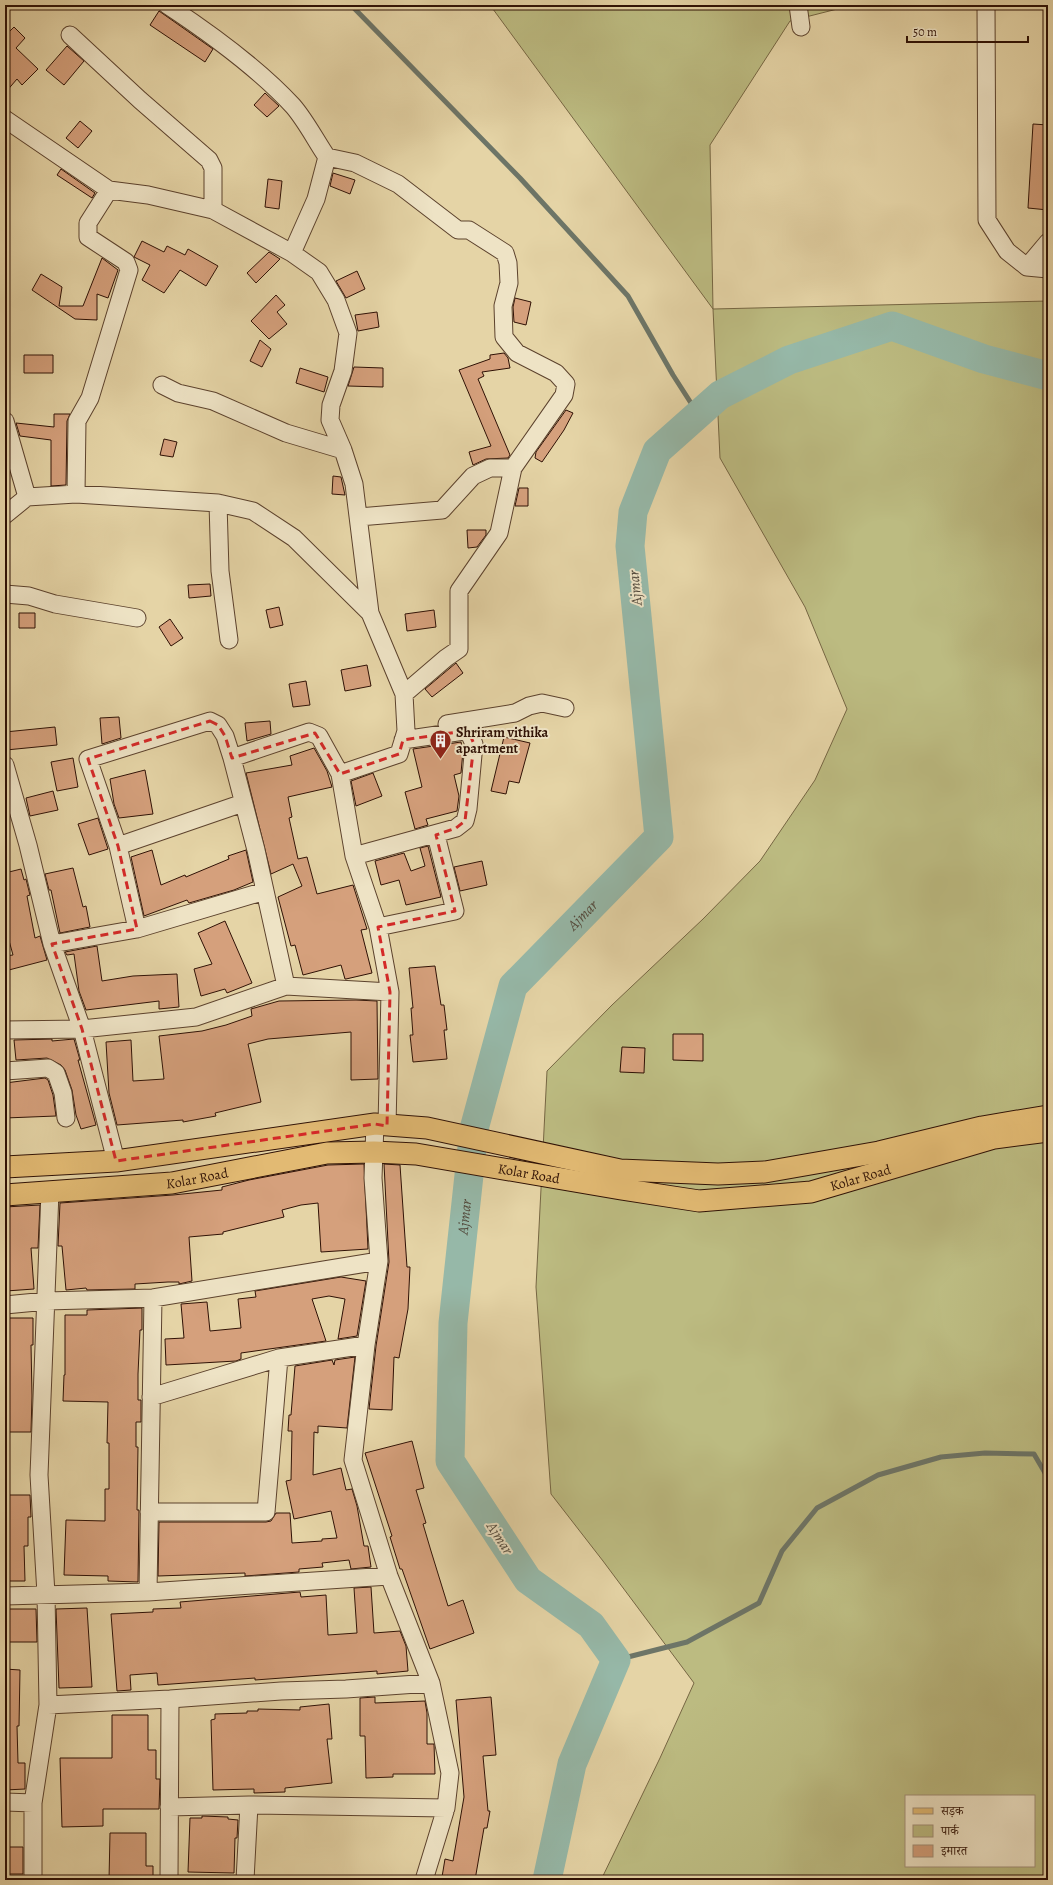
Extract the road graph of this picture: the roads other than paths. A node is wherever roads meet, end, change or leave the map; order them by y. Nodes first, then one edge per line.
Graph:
1 (167, 5) edge
2 (798, 5) edge
3 (986, 5) edge
4 (801, 27) dead end
5 (70, 34) dead end
6 (5, 119) edge
7 (327, 157) junction
8 (109, 190) junction
9 (213, 210) junction
10 (1048, 242) edge
11 (292, 253) junction
12 (1027, 267) junction
13 (1048, 270) edge
14 (162, 385) dead end
15 (5, 421) edge
16 (343, 450) junction
17 (513, 468) junction
18 (76, 494) junction
19 (27, 497) junction
20 (218, 503) junction
21 (5, 515) edge
22 (359, 517) junction
23 (5, 594) edge
24 (370, 613) junction
25 (137, 618) dead end
26 (229, 640) dead end
27 (404, 694) junction
28 (565, 708) dead end
29 (404, 736) junction
30 (232, 758) junction
31 (5, 765) edge
32 (340, 774) junction
33 (243, 803) junction
34 (436, 834) junction
35 (118, 846) junction
36 (354, 856) junction
37 (265, 891) junction
38 (378, 927) junction
39 (137, 929) junction
40 (52, 944) junction
41 (286, 986) junction
42 (390, 992) junction
43 (82, 1029) junction
44 (5, 1030) edge
45 (5, 1071) edge
46 (1048, 1116) edge
47 (66, 1118) dead end
48 (381, 1125) junction
49 (1048, 1131) edge
50 (374, 1152) junction
51 (116, 1161) junction
52 (5, 1167) edge
53 (621, 1180) junction
54 (50, 1192) junction
55 (5, 1195) edge
56 (379, 1261) junction
57 (153, 1298) junction
58 (47, 1301) junction
59 (5, 1305) edge
60 (366, 1345) junction
61 (279, 1358) junction
62 (151, 1397) junction
63 (149, 1512) junction
64 (389, 1576) junction
65 (148, 1592) junction
66 (46, 1594) junction
67 (5, 1596) edge
68 (431, 1683) junction
69 (170, 1699) junction
70 (48, 1705) junction
71 (5, 1802) edge
72 (33, 1803) junction
73 (249, 1805) junction
74 (169, 1807) junction
75 (446, 1808) junction
76 (33, 1880) edge
77 (169, 1880) edge
78 (245, 1880) edge
79 (424, 1880) edge

1 - 7 street
2 - 4 street
3 - 12 street
5 - 9 street
6 - 8 street
7 - 11 street
7 - 17 street
8 - 9 street
8 - 18 street
9 - 11 street
10 - 12 street
11 - 16 street
12 - 13 street
14 - 16 street
15 - 19 street
16 - 22 street
17 - 22 street
17 - 27 street
18 - 19 street
18 - 20 street
19 - 21 street
20 - 24 street
20 - 26 street
22 - 24 street
23 - 25 street
24 - 27 street
27 - 29 street
28 - 29 street
29 - 32 street
29 - 34 street
30 - 32 street
30 - 33 street
30 - 35 street
31 - 40 street
32 - 36 street
33 - 35 street
33 - 37 street
34 - 36 street
34 - 38 street
35 - 39 street
36 - 38 street
37 - 39 street
37 - 41 street
38 - 42 street
39 - 40 street
40 - 43 street
41 - 42 street
41 - 43 street
42 - 48 street
43 - 44 street
43 - 51 street
45 - 47 street
46 - 53 main road, Kolar Road
48 - 50 street
48 - 51 main road, Kolar Road
48 - 53 main road, Kolar Road
49 - 53 main road, Kolar Road
50 - 53 main road, Kolar Road
50 - 54 main road, Kolar Road
50 - 56 street
51 - 52 main road, Kolar Road
54 - 55 main road, Kolar Road
54 - 58 street
56 - 57 street
56 - 60 street
57 - 58 street
57 - 62 street
58 - 59 street
58 - 66 street
60 - 61 street
60 - 64 street
61 - 62 street
61 - 63 street
62 - 63 street
63 - 65 street
64 - 65 street
64 - 68 street
65 - 66 street
66 - 67 street
66 - 70 street
68 - 69 street
68 - 75 street
69 - 70 street
69 - 74 street
70 - 72 street
71 - 72 street
72 - 76 street
73 - 74 street
73 - 75 street
73 - 78 street
74 - 77 street
75 - 79 street

